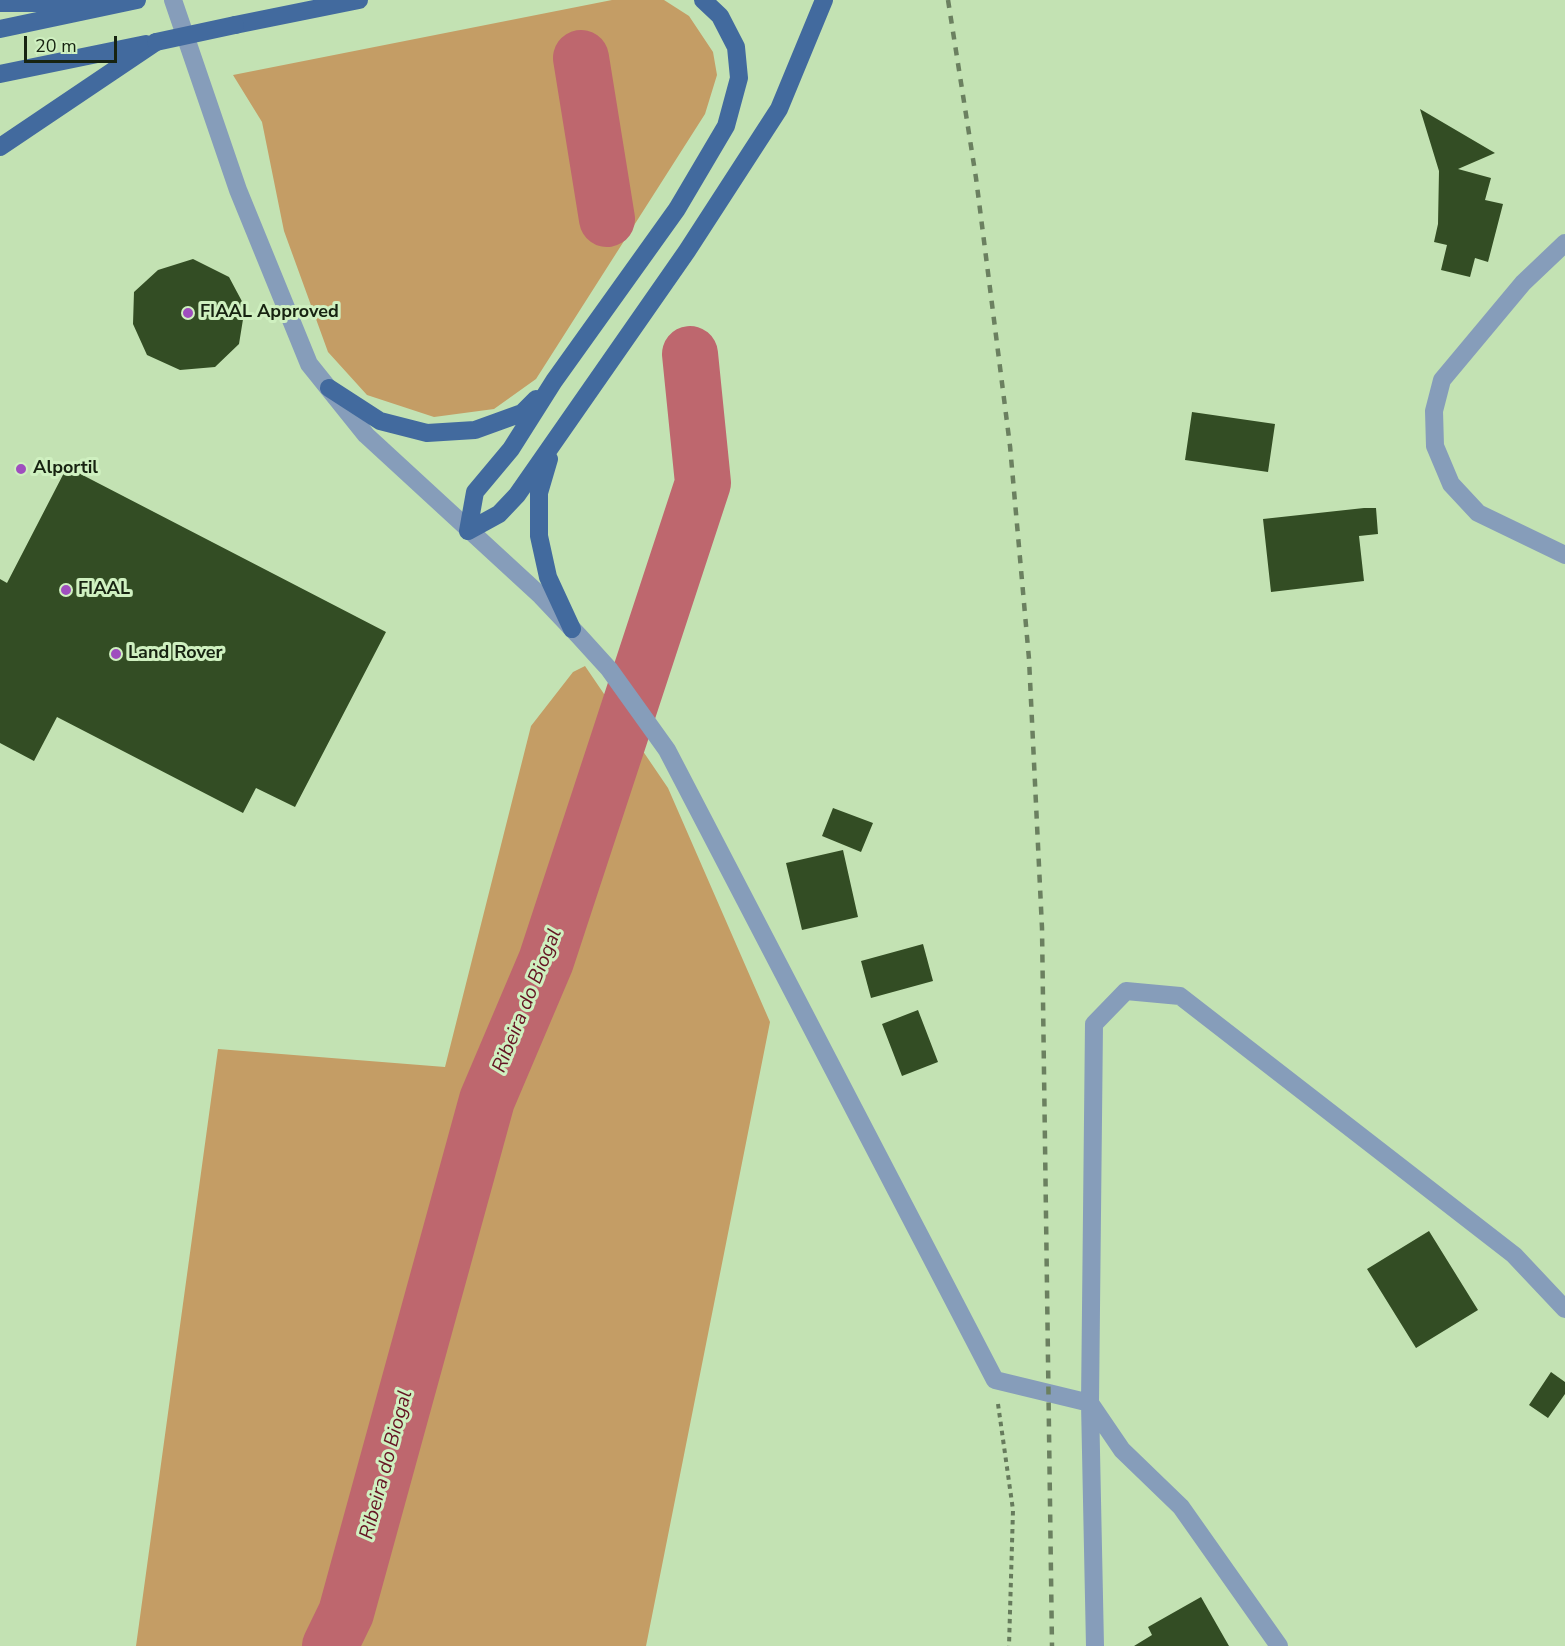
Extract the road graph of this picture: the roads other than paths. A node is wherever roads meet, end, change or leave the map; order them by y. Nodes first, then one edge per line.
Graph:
1 (173, 0) edge
2 (359, 0) edge
3 (703, 0) edge
4 (824, 0) edge
5 (130, 1) edge
6 (0, 3) edge
7 (0, 30) edge
8 (156, 42) junction
9 (0, 74) edge
10 (0, 147) edge
11 (1565, 243) edge
12 (554, 381) junction
13 (329, 388) junction
14 (571, 421) junction
15 (468, 531) junction
16 (1565, 555) edge
17 (572, 629) junction
18 (1565, 1309) edge
19 (1090, 1404) junction
20 (1095, 1646) edge
21 (1279, 1646) edge

1 - 13 street
2 - 8 main road, bridge
3 - 12 main road
4 - 14 main road
5 - 6 main road
5 - 7 main road
8 - 9 main road
8 - 10 main road
11 - 16 street
12 - 13 main road
12 - 15 main road
13 - 15 street
14 - 15 main road
14 - 17 main road
15 - 17 street
17 - 19 street
18 - 19 street
19 - 20 street
19 - 21 street

